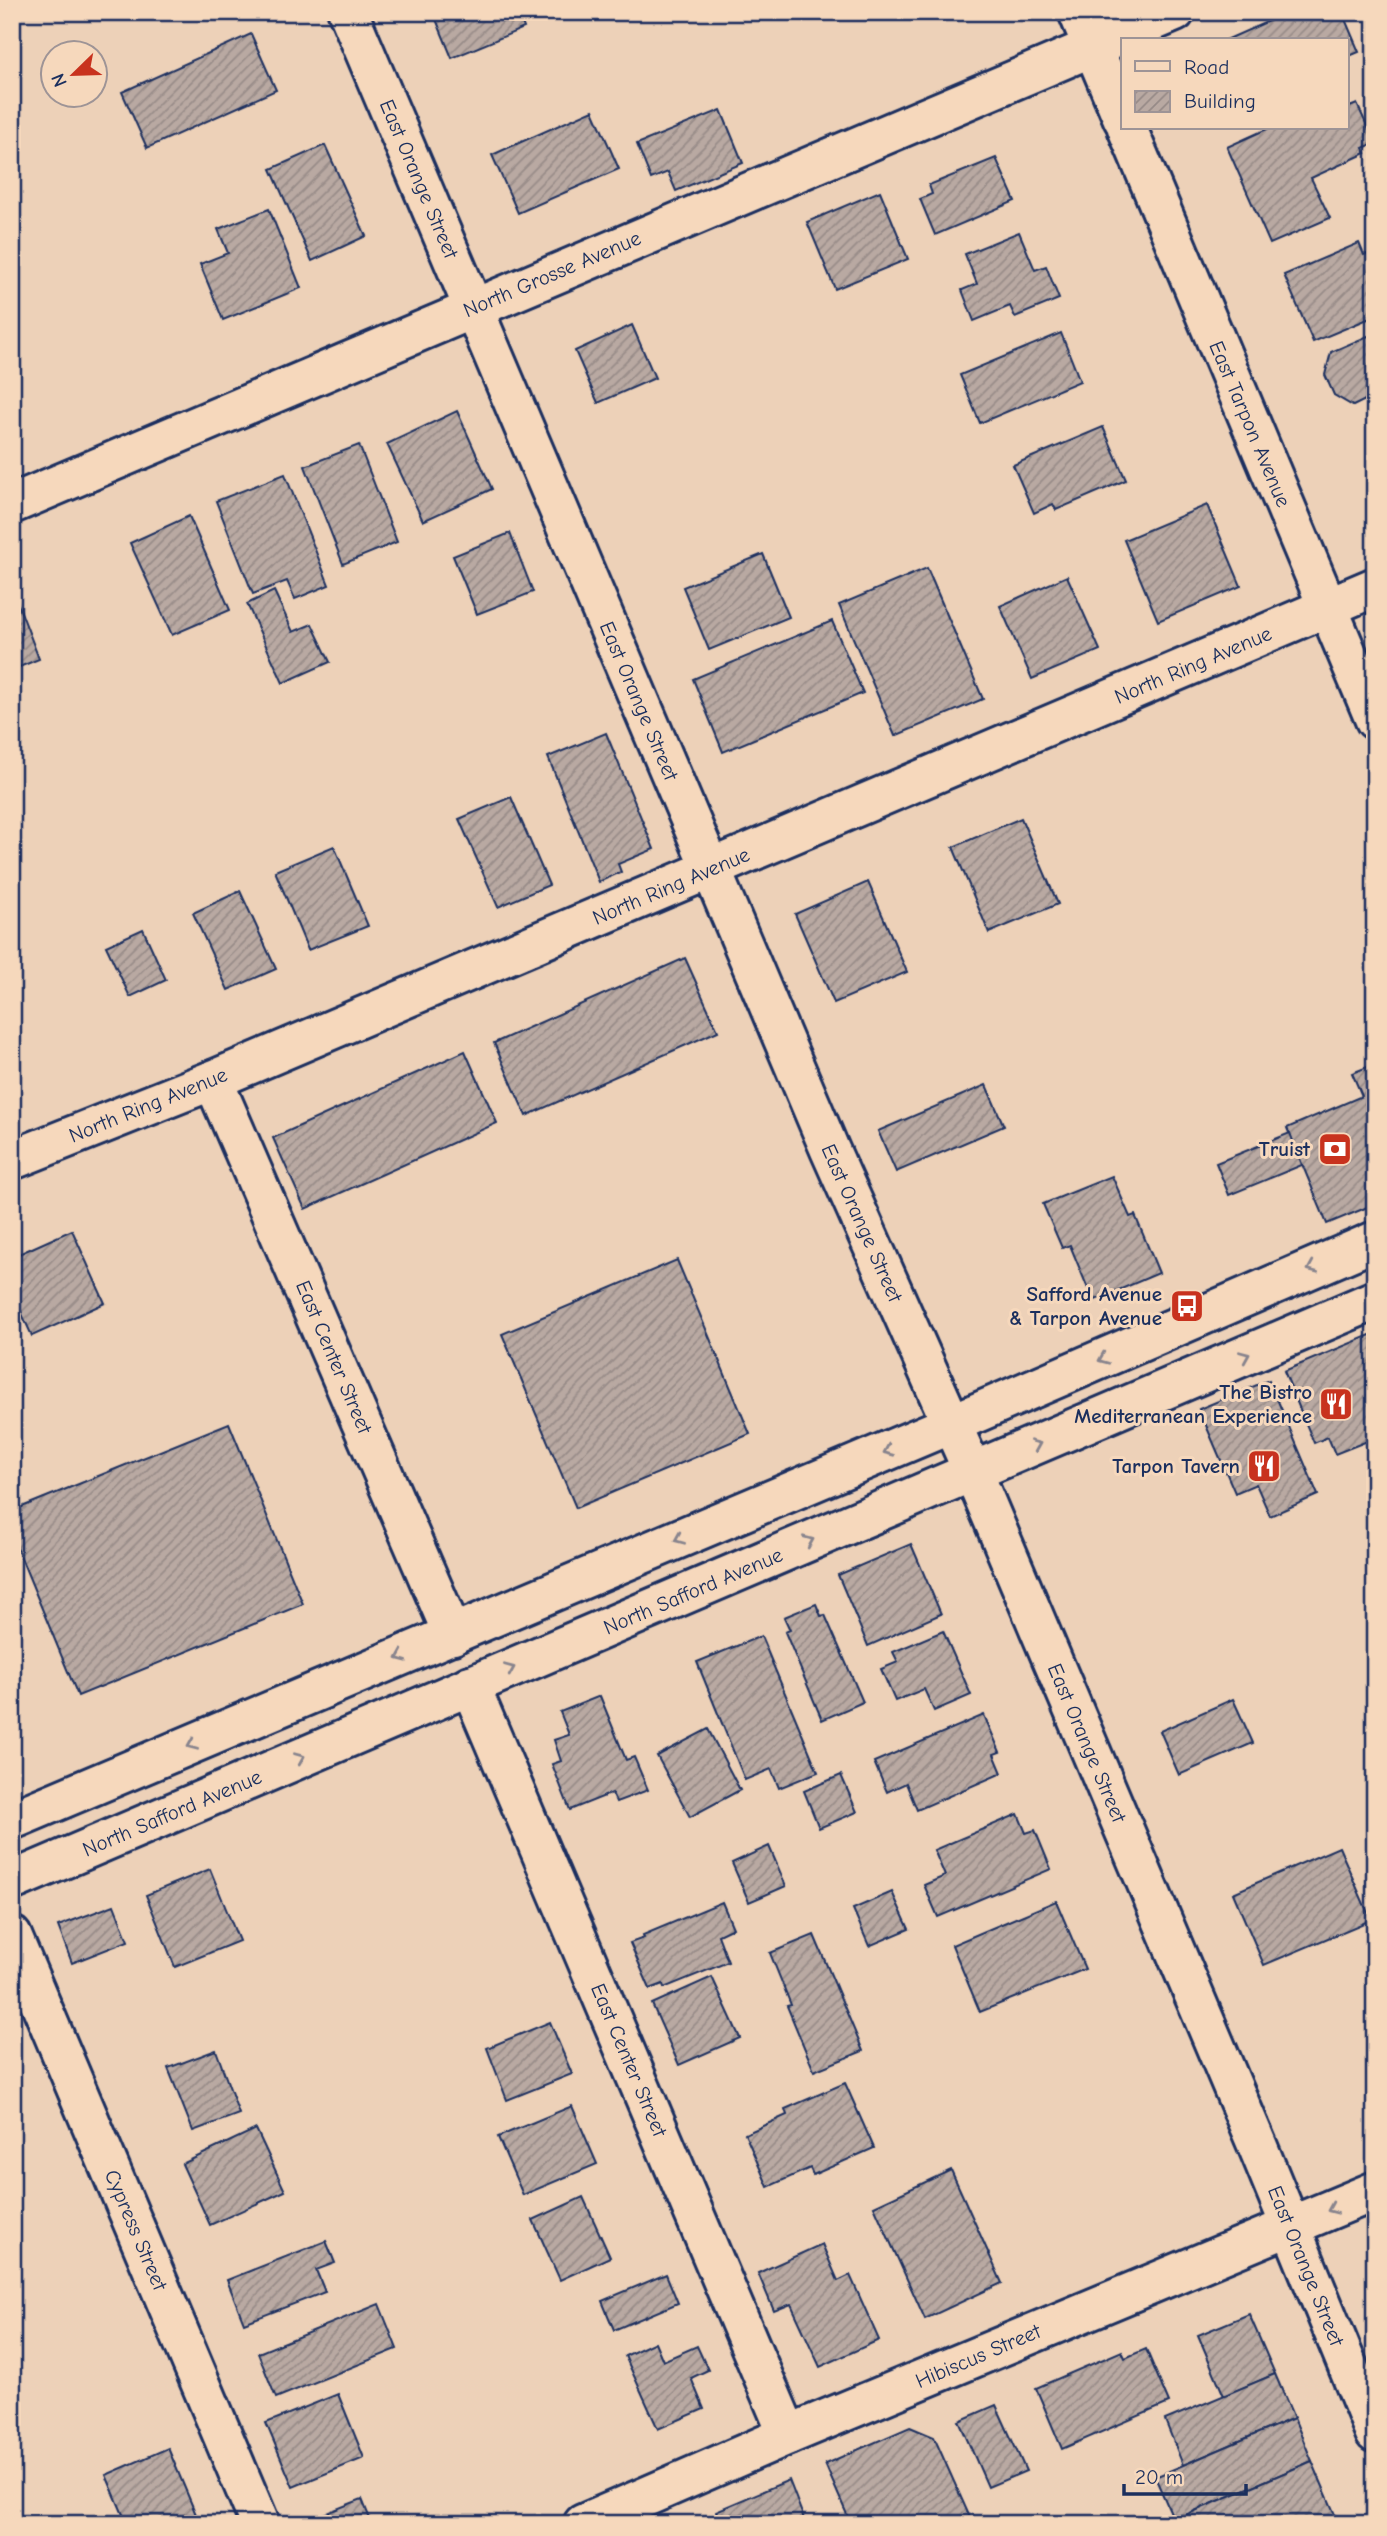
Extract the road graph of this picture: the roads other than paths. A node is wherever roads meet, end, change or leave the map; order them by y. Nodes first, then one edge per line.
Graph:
1 (348, 12) edge
2 (1078, 12) edge
3 (1175, 12) edge
4 (1093, 47) junction
5 (1121, 114) edge
6 (1127, 130) edge
7 (473, 307) junction
8 (12, 504) edge
9 (1375, 587) edge
10 (1327, 608) junction
11 (1375, 720) edge
12 (710, 869) junction
13 (213, 1080) junction
14 (12, 1160) edge
15 (1375, 1241) edge
16 (1375, 1300) edge
17 (951, 1424) junction
18 (973, 1472) junction
19 (453, 1635) junction
20 (470, 1685) junction
21 (12, 1821) edge
22 (12, 1881) edge
23 (12, 1936) edge
24 (1375, 2191) edge
25 (1290, 2227) junction
26 (1375, 2433) edge
27 (788, 2435) junction
28 (260, 2524) edge
29 (583, 2524) edge

1 - 7 street, East Orange Street
2 - 4 street
3 - 4 street, North Grosse Avenue
4 - 5 street
4 - 7 street, North Grosse Avenue
6 - 10 street, East Tarpon Avenue
7 - 8 street, North Grosse Avenue
7 - 12 street, East Orange Street
9 - 10 street, North Ring Avenue
10 - 11 street, East Tarpon Avenue
10 - 12 street, North Ring Avenue
12 - 13 street, North Ring Avenue
12 - 17 street, East Orange Street
13 - 14 street, North Ring Avenue
13 - 19 street, East Center Street
15 -> 17 street
18 -> 16 street, North Safford Avenue
17 - 18 street, East Orange Street
17 -> 19 street
20 -> 18 street, North Safford Avenue
18 - 25 street, East Orange Street
19 -> 21 street
22 -> 20 street, North Safford Avenue
20 - 27 street, East Center Street
23 - 28 street, Cypress Street
24 -> 25 street, Hibiscus Street
25 - 26 street, East Orange Street
25 - 27 street, Hibiscus Street
27 - 29 street, Hibiscus Street

